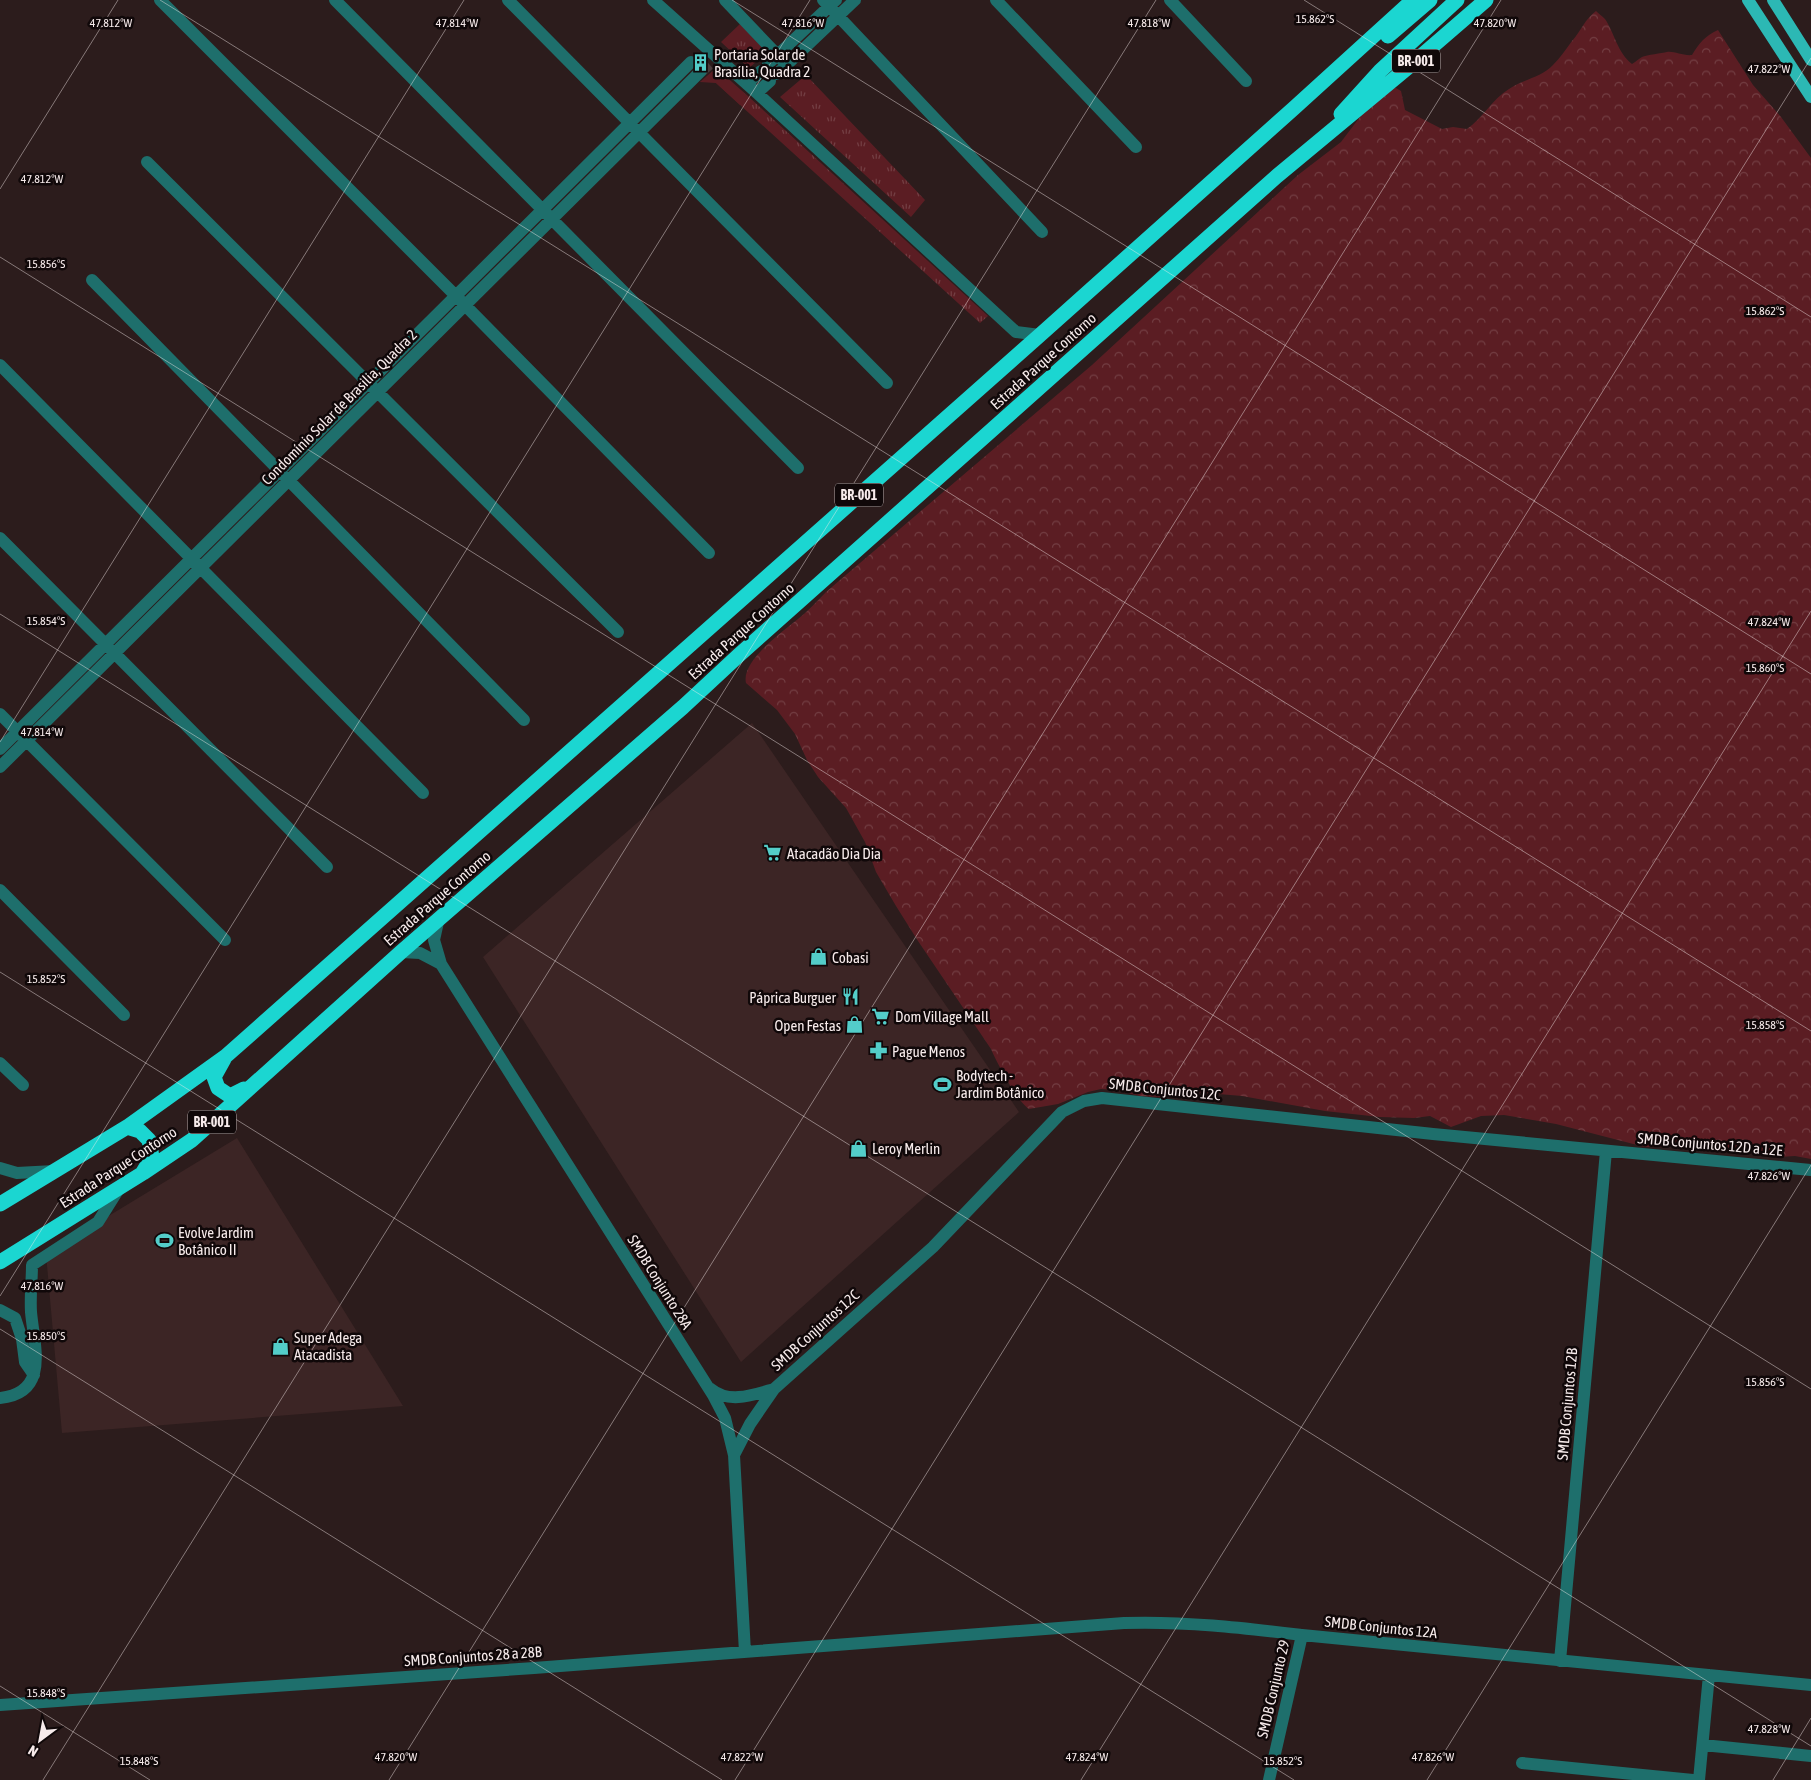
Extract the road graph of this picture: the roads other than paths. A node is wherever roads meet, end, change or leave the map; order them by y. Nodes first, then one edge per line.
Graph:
1 (160, 0) edge
2 (335, 0) edge
3 (508, 0) edge
4 (653, 0) edge
5 (725, 0) edge
6 (855, 0) edge
7 (996, 0) edge
8 (1170, 0) edge
9 (1413, 0) edge
10 (1430, 0) edge
11 (1457, 0) edge
12 (1486, 0) edge
13 (1748, 0) edge
14 (1773, 0) edge
15 (829, 2) edge
16 (838, 16) junction
17 (695, 58) junction
18 (1811, 60) edge
19 (766, 66) junction
20 (706, 67) junction
21 (776, 76) junction
22 (1246, 81) dead end
23 (747, 84) junction
24 (757, 93) junction
25 (1811, 97) edge
26 (629, 123) junction
27 (1270, 130) junction
28 (639, 133) junction
29 (1136, 147) dead end
30 (1308, 151) junction
31 (147, 162) dead end
32 (542, 210) junction
33 (552, 220) junction
34 (1042, 232) dead end
35 (92, 280) dead end
36 (456, 296) junction
37 (465, 305) junction
38 (1016, 332) junction
39 (1040, 335) junction
40 (1020, 352) junction
41 (0, 365) edge
42 (368, 383) junction
43 (888, 383) dead end
44 (378, 392) junction
45 (798, 468) dead end
46 (280, 471) junction
47 (289, 480) junction
48 (0, 538) edge
49 (710, 553) dead end
50 (192, 558) junction
51 (201, 567) junction
52 (618, 632) dead end
53 (109, 649) junction
54 (0, 714) edge
55 (524, 720) dead end
56 (22, 736) junction
57 (0, 748) edge
58 (0, 766) edge
59 (423, 793) dead end
60 (327, 867) dead end
61 (0, 890) edge
62 (438, 922) junction
63 (225, 940) dead end
64 (401, 952) junction
65 (441, 964) junction
66 (124, 1015) dead end
67 (226, 1056) junction
68 (0, 1063) edge
69 (254, 1084) junction
70 (23, 1085) dead end
71 (127, 1127) junction
72 (1606, 1151) junction
73 (0, 1168) edge
74 (1811, 1170) edge
75 (54, 1171) junction
76 (143, 1173) junction
77 (121, 1186) junction
78 (0, 1204) edge
79 (0, 1262) edge
80 (0, 1310) edge
81 (34, 1375) junction
82 (705, 1384) junction
83 (774, 1389) junction
84 (0, 1398) edge
85 (734, 1455) junction
86 (948, 1636) joint
87 (1302, 1636) junction
88 (745, 1652) junction
89 (1560, 1661) junction
90 (1709, 1675) junction
91 (1811, 1685) edge
92 (0, 1705) edge
93 (1703, 1745) junction
94 (1811, 1756) edge
95 (1522, 1763) dead end
96 (1269, 1780) edge
97 (1693, 1780) edge
98 (1699, 1780) edge

1 - 36 street
2 - 32 street
3 - 26 street
4 - 17 street
5 - 19 street
6 - 16 street
7 - 29 street
8 - 22 street
9 - 27 highway, Estrada Parque Contorno / BR-001
10 - 27 highway
11 - 30 highway
12 - 30 highway, Estrada Parque Contorno / BR-001
13 - 25 main road
14 - 18 main road
15 - 16 street
15 - 19 street
16 - 21 street
16 - 34 street
17 - 20 street
17 - 20 street
17 - 26 street, Condomínio Solar de Brasilia, Quadra 2
19 - 21 street
19 - 21 street
19 - 23 street
20 - 23 street
20 - 28 street, Condomínio Solar de Brasilia, Quadra 2
21 - 24 street
23 - 24 street
24 - 38 street
26 - 28 street
26 - 32 street, Condomínio Solar de Brasilia, Quadra 2
27 - 39 highway, Estrada Parque Contorno / BR-001
28 - 33 street, Condomínio Solar de Brasilia, Quadra 2
28 - 43 street
30 - 62 highway, Estrada Parque Contorno / BR-001
31 - 42 street
32 - 33 street
32 - 36 street, Condomínio Solar de Brasilia, Quadra 2
33 - 37 street, Condomínio Solar de Brasilia, Quadra 2
33 - 45 street
35 - 46 street
36 - 37 street
36 - 42 street, Condomínio Solar de Brasilia, Quadra 2
37 - 44 street, Condomínio Solar de Brasilia, Quadra 2
37 - 49 street
38 - 39 street
38 - 40 street
39 - 40 highway, Estrada Parque Contorno / BR-001
40 - 67 highway, Estrada Parque Contorno / BR-001
41 - 50 street
42 - 44 street
42 - 46 street, Condomínio Solar de Brasilia, Quadra 2
44 - 47 street, Condomínio Solar de Brasilia, Quadra 2
44 - 52 street
46 - 47 street
46 - 50 street, Condomínio Solar de Brasilia, Quadra 2
47 - 51 street, Condomínio Solar de Brasilia, Quadra 2
47 - 55 street
48 - 53 street
50 - 51 street
50 - 53 street, Condomínio Solar de Brasilia, Quadra 2
51 - 53 street, Condomínio Solar de Brasilia, Quadra 2
51 - 59 street
53 - 56 street, Condomínio Solar de Brasilia, Quadra 2
53 - 60 street
54 - 56 street
56 - 57 street, Condomínio Solar de Brasilia, Quadra 2
56 - 58 street, Condomínio Solar de Brasilia, Quadra 2
56 - 63 street
61 - 66 street
62 - 64 highway, Estrada Parque Contorno / BR-001
62 - 65 street, SMDB Conjunto 28A
64 - 65 street
64 - 69 highway, Estrada Parque Contorno / BR-001
65 - 82 street, SMDB Conjunto 28A
67 - 69 highway
67 - 71 highway, Estrada Parque Contorno / BR-001
68 - 70 street
69 - 76 highway, Estrada Parque Contorno / BR-001
71 - 75 highway, Estrada Parque Contorno / BR-001
71 - 76 highway
72 - 74 street, SMDB Conjuntos 12D a 12E
72 - 83 street, SMDB Conjuntos 12C
72 - 89 street, SMDB Conjuntos 12B
73 - 75 street
75 - 78 highway, Estrada Parque Contorno / BR-001
76 - 77 highway, Estrada Parque Contorno / BR-001
77 - 79 highway, Estrada Parque Contorno / BR-001
77 - 81 street
80 - 81 street
81 - 84 street
82 - 83 street, SMDB Conjuntos 12C
82 - 85 street, SMDB Conjunto 28A
83 - 85 street, SMDB Conjuntos 12C
85 - 88 street, SMDB Conjunto 28A
86 - 87 street, SMDB Conjuntos 12A
86 - 88 street, SMDB Conjuntos 28 a 28B
87 - 89 street, SMDB Conjuntos 12A
87 - 96 street, SMDB Conjunto 29
88 - 92 street, SMDB Conjuntos 28 a 28B
89 - 90 street, SMDB Conjuntos 12A
90 - 91 street, SMDB Conjuntos 12A
90 - 93 street
93 - 94 street
93 - 98 street
95 - 97 street

